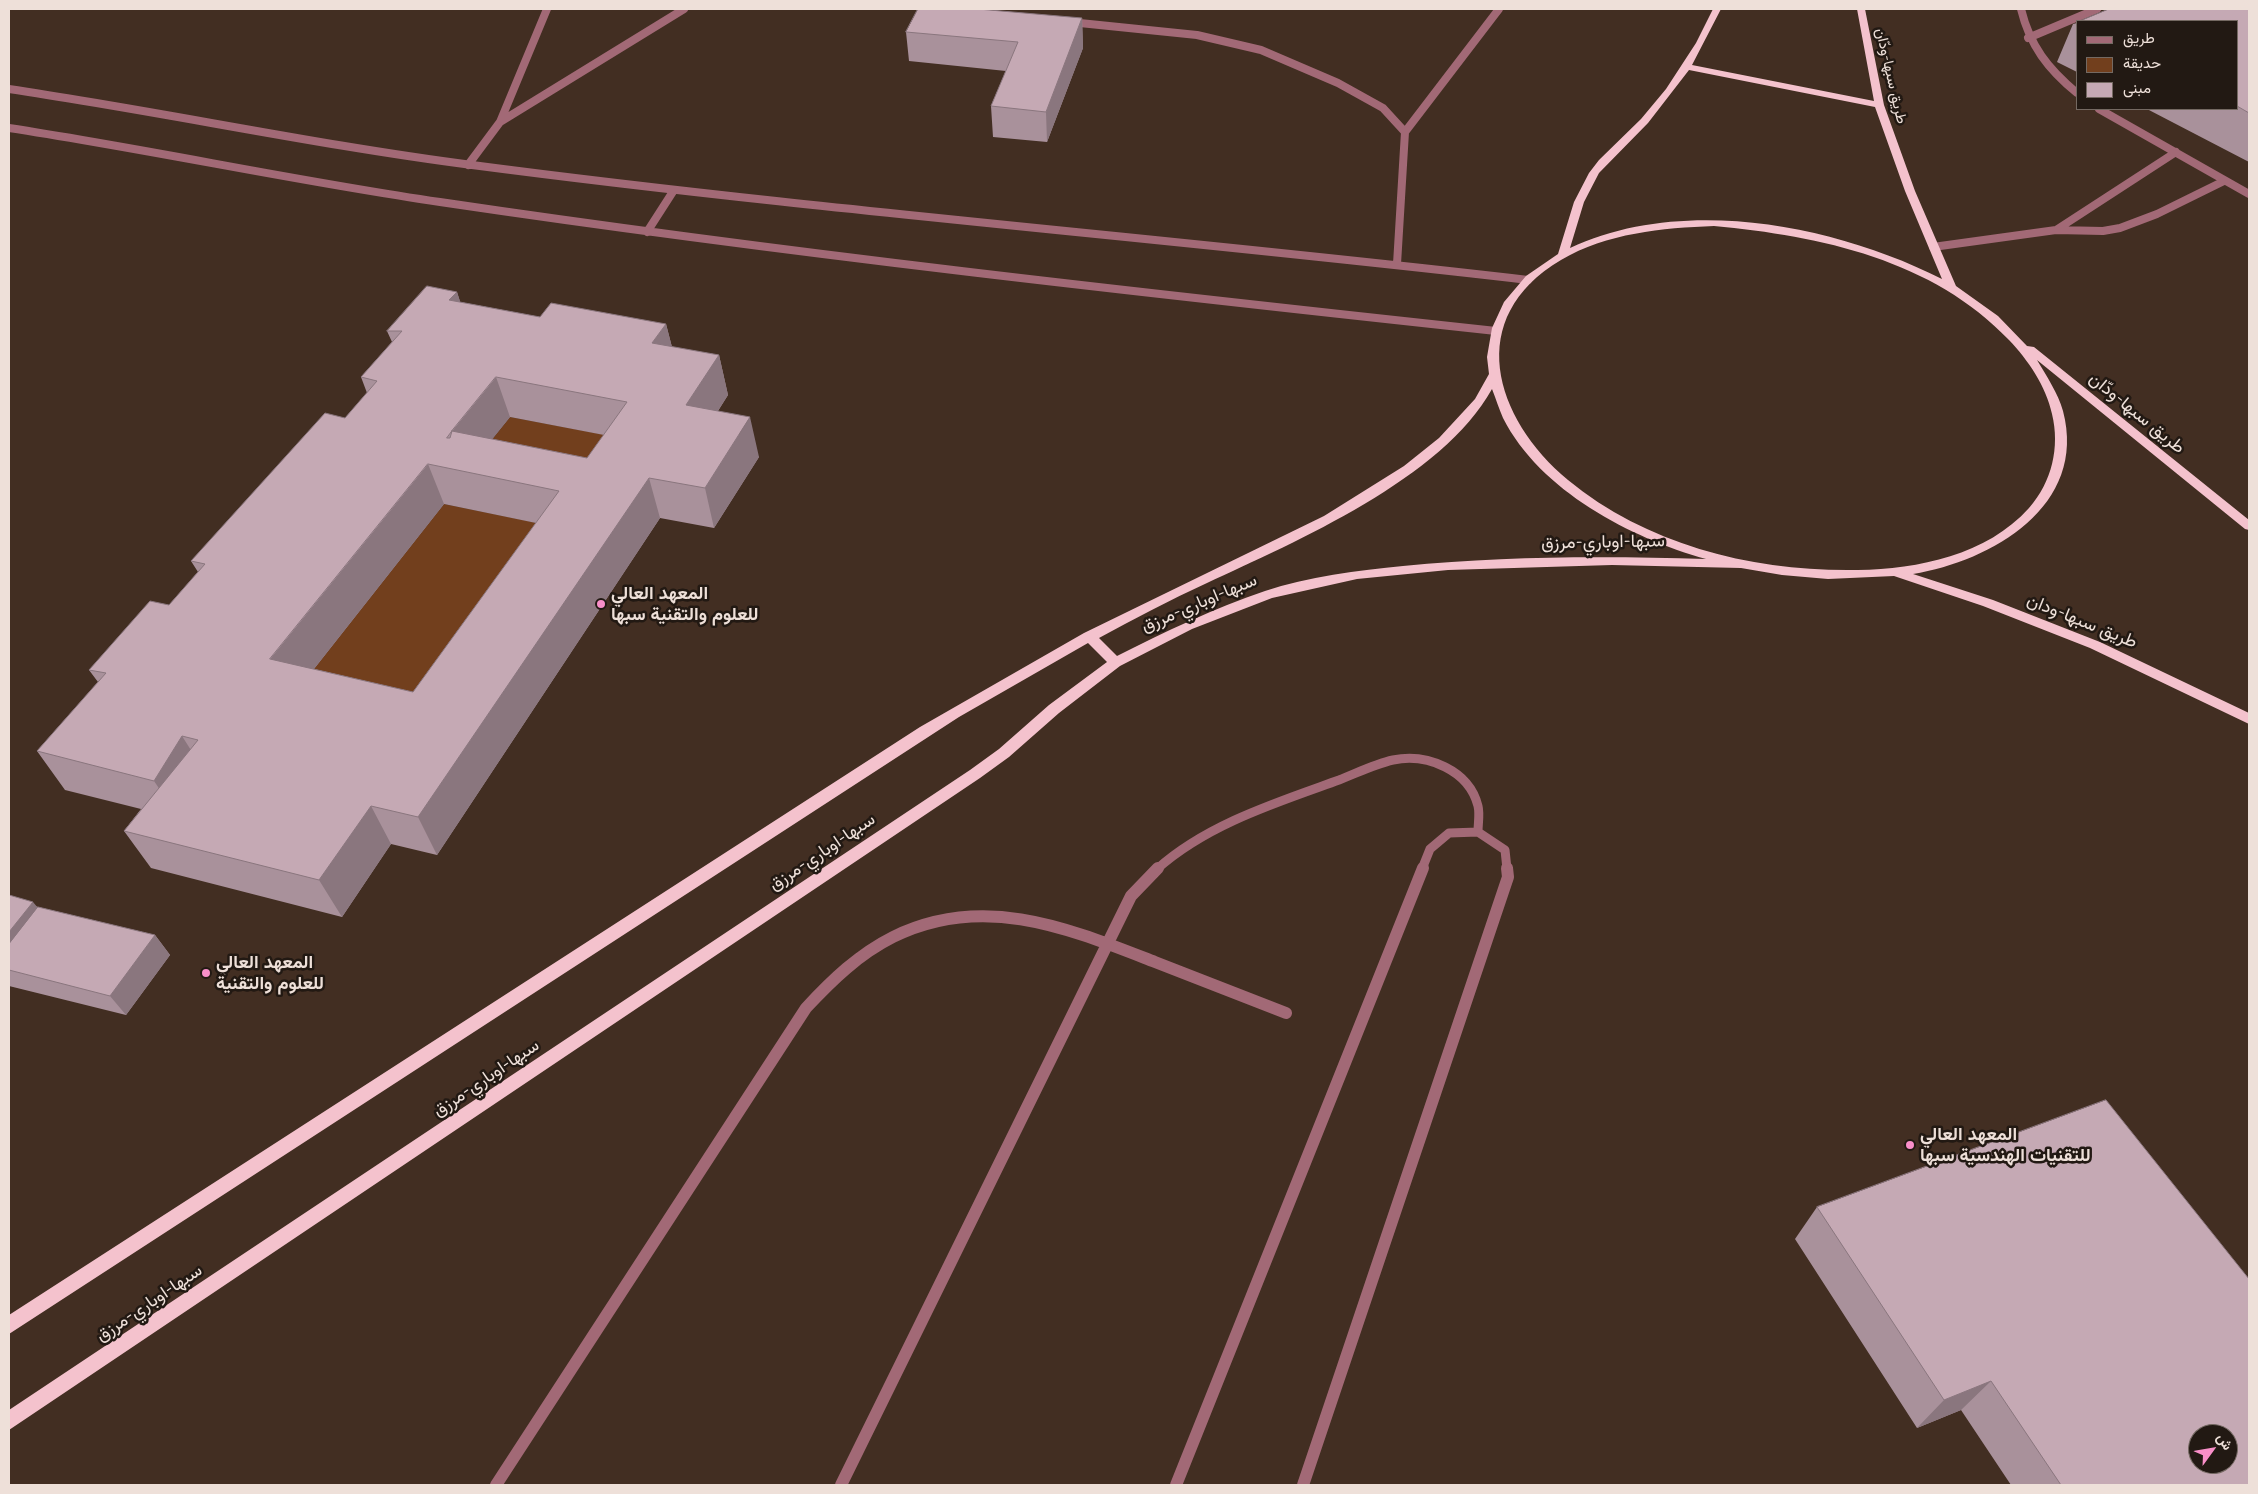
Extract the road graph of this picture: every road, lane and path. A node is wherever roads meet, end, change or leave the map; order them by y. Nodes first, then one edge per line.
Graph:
1 (547, 9) edge
2 (684, 9) edge
3 (1499, 9) edge
4 (1717, 9) edge
5 (1861, 9) edge
6 (2021, 9) edge
7 (2097, 9) edge
8 (1059, 21) edge
9 (2028, 38) junction
10 (1685, 66) junction
11 (9, 88) edge
12 (2076, 92) edge
13 (1880, 105) junction
14 (2101, 110) edge
15 (500, 122) junction
16 (9, 128) edge
17 (1405, 132) junction
18 (2176, 152) junction
19 (468, 165) junction
20 (2224, 180) junction
21 (674, 190) junction
22 (2249, 194) edge
23 (2056, 230) junction
24 (646, 232) junction
25 (1933, 247) junction
26 (1563, 255) junction
27 (1397, 264) junction
28 (1528, 280) junction
29 (1952, 289) junction
30 (2003, 328) junction
31 (1496, 331) junction
32 (1494, 376) junction
33 (2249, 526) edge
34 (1740, 564) junction
35 (1896, 572) junction
36 (1089, 636) junction
37 (1116, 663) junction
38 (2249, 719) edge
39 (1478, 832) junction
40 (1107, 944) junction
41 (1286, 1013) dead end
42 (9, 1325) edge
43 (9, 1421) edge
44 (496, 1485) edge
45 (842, 1485) edge
46 (1176, 1485) edge
47 (1303, 1485) edge

1 - 15 street
2 - 15 street
3 - 17 street
4 - 10 highway
5 - 13 highway, طريق سبها-ودّان
6 - 9 street
7 - 9 street
8 - 17 street
9 - 12 street
10 - 13 highway
10 - 26 highway
11 - 19 street
13 - 25 highway, طريق سبها-ودّان
14 - 18 street
15 - 19 street
16 - 24 street
17 - 27 street
18 - 20 street
18 - 23 street
19 - 21 street
20 - 22 street
20 - 23 street
21 - 24 street
21 - 27 street
23 - 25 street
24 - 31 street
25 - 29 highway, طريق سبها-ودّان
26 - 28 highway
26 - 29 highway
27 - 28 street
28 - 31 highway
29 - 30 highway
30 - 33 highway, طريق سبها-ودّان
30 - 35 highway
31 - 32 highway
32 - 34 highway
32 - 36 highway, سبها-اوباري-مرزق
34 - 35 highway
34 - 37 highway, سبها-اوباري-مرزق
35 - 38 highway, طريق سبها-ودان
36 - 37 highway
36 - 42 highway, سبها-اوباري-مرزق
37 - 43 highway, سبها-اوباري-مرزق
39 - 40 street
39 - 46 street
39 - 47 street
40 - 41 street
40 - 44 street
40 - 45 street

